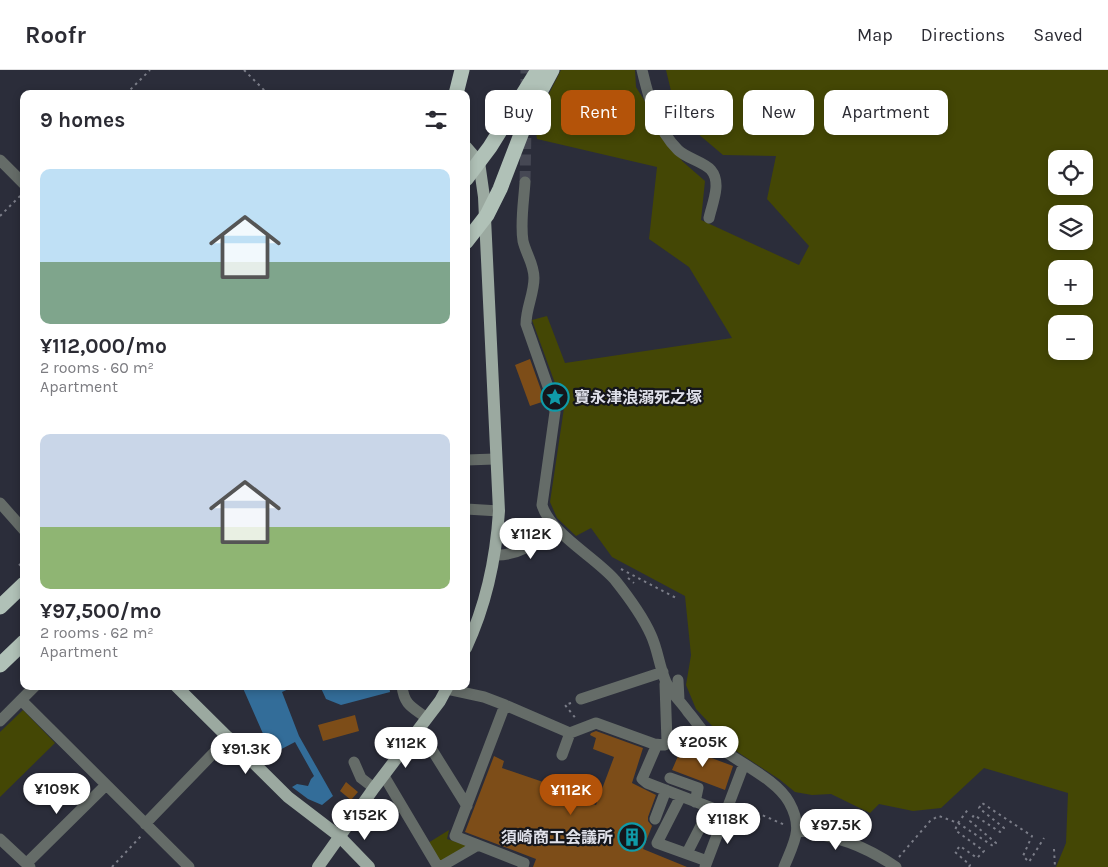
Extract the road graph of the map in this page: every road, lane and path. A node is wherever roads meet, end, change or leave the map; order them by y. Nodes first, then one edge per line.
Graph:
1 (150, 70) edge
2 (244, 70) edge
3 (462, 70) edge
4 (536, 70) edge
5 (552, 70) edge
6 (642, 70) edge
7 (130, 90) edge
8 (264, 90) edge
9 (457, 90) edge
10 (527, 90) edge
11 (533, 90) edge
12 (488, 135) edge
13 (498, 135) edge
14 (513, 135) edge
15 (470, 152) edge
16 (470, 158) edge
17 (0, 160) edge
18 (470, 174) edge
19 (20, 180) edge
20 (525, 182) tunnel mouth
21 (20, 196) edge
22 (0, 216) edge
23 (709, 218) dead end
24 (470, 237) edge
25 (495, 458) junction
26 (470, 460) edge
27 (0, 503) edge
28 (470, 509) edge
29 (499, 511) junction
30 (20, 526) edge
31 (556, 528) junction
32 (495, 555) junction
33 (634, 582) dead end
34 (20, 588) edge
35 (678, 599) dead end
36 (0, 607) edge
37 (470, 637) edge
38 (20, 646) edge
39 (0, 665) edge
40 (664, 676) junction
41 (678, 680) dead end
42 (31, 690) edge
43 (180, 690) edge
44 (402, 690) edge
45 (447, 690) edge
46 (456, 690) edge
47 (581, 699) joint
48 (21, 700) junction
49 (679, 700) junction
50 (505, 704) junction
51 (0, 721) edge
52 (423, 723) junction
53 (583, 728) junction
54 (570, 733) junction
55 (229, 737) junction
56 (654, 744) junction
57 (562, 755) dead end
58 (354, 762) dead end
59 (744, 764) junction
60 (384, 776) junction
61 (670, 778) dead end
62 (106, 785) junction
63 (374, 788) junction
64 (666, 790) junction
65 (681, 796) junction
66 (730, 801) junction
67 (695, 802) junction
68 (466, 806) junction
69 (710, 808) junction
70 (969, 808) dead end
71 (725, 814) junction
72 (655, 819) dead end
73 (958, 823) junction
74 (146, 826) junction
75 (798, 830) junction
76 (340, 836) junction
77 (1044, 838) dead end
78 (0, 839) edge
79 (478, 845) junction
80 (1054, 849) dead end
81 (687, 854) junction
82 (879, 862) edge
83 (706, 864) edge
84 (29, 865) edge
85 (894, 866) edge
86 (112, 867) edge
87 (189, 867) edge
88 (318, 867) edge
89 (369, 867) edge
90 (439, 867) edge
91 (523, 867) edge
92 (784, 867) edge
93 (969, 867) edge
94 (1055, 867) edge

1 - 7 path
2 - 8 path
3 - 9 highway
4 - 10 highway
5 - 11 highway
6 - 23 street
12 - 16 highway
13 - 18 highway
14 - 24 highway
15 - 25 main road
17 - 19 street
20 - 31 street
21 - 22 path
25 - 26 street
25 - 29 main road
27 - 30 street
28 - 29 street
29 - 32 main road
31 - 32 street
31 - 40 street
32 - 37 main road
33 - 35 path
34 - 36 highway
38 - 39 highway
40 - 47 street
40 - 49 street
40 - 56 street
41 - 49 street
42 - 48 street
43 - 55 main road
44 - 52 street
45 - 52 main road
46 - 50 street
47 - 53 path
48 - 51 street
48 - 62 street
49 - 59 street
50 - 54 street
50 - 68 street
52 - 60 main road
52 - 68 street
53 - 54 street
53 - 56 street
54 - 57 street
55 - 74 street
55 - 76 main road
56 - 64 street
58 - 63 street
59 - 66 street
59 - 75 street
60 - 63 main road
60 - 90 street
61 - 67 street
62 - 74 street
62 - 84 street
63 - 76 main road
64 - 65 street
64 - 72 street
65 - 67 street
65 - 81 street
66 - 71 street
66 - 75 path
67 - 69 street
68 - 79 street
69 - 71 street
69 - 81 street
70 - 73 path
71 - 83 street
73 - 77 path
73 - 85 path
73 - 93 path
74 - 86 path
74 - 87 street
75 - 82 street
75 - 92 street
76 - 88 main road
76 - 89 main road
78 - 84 street
79 - 90 street
79 - 91 street
80 - 94 path
81 - 83 street
82 - 85 street

